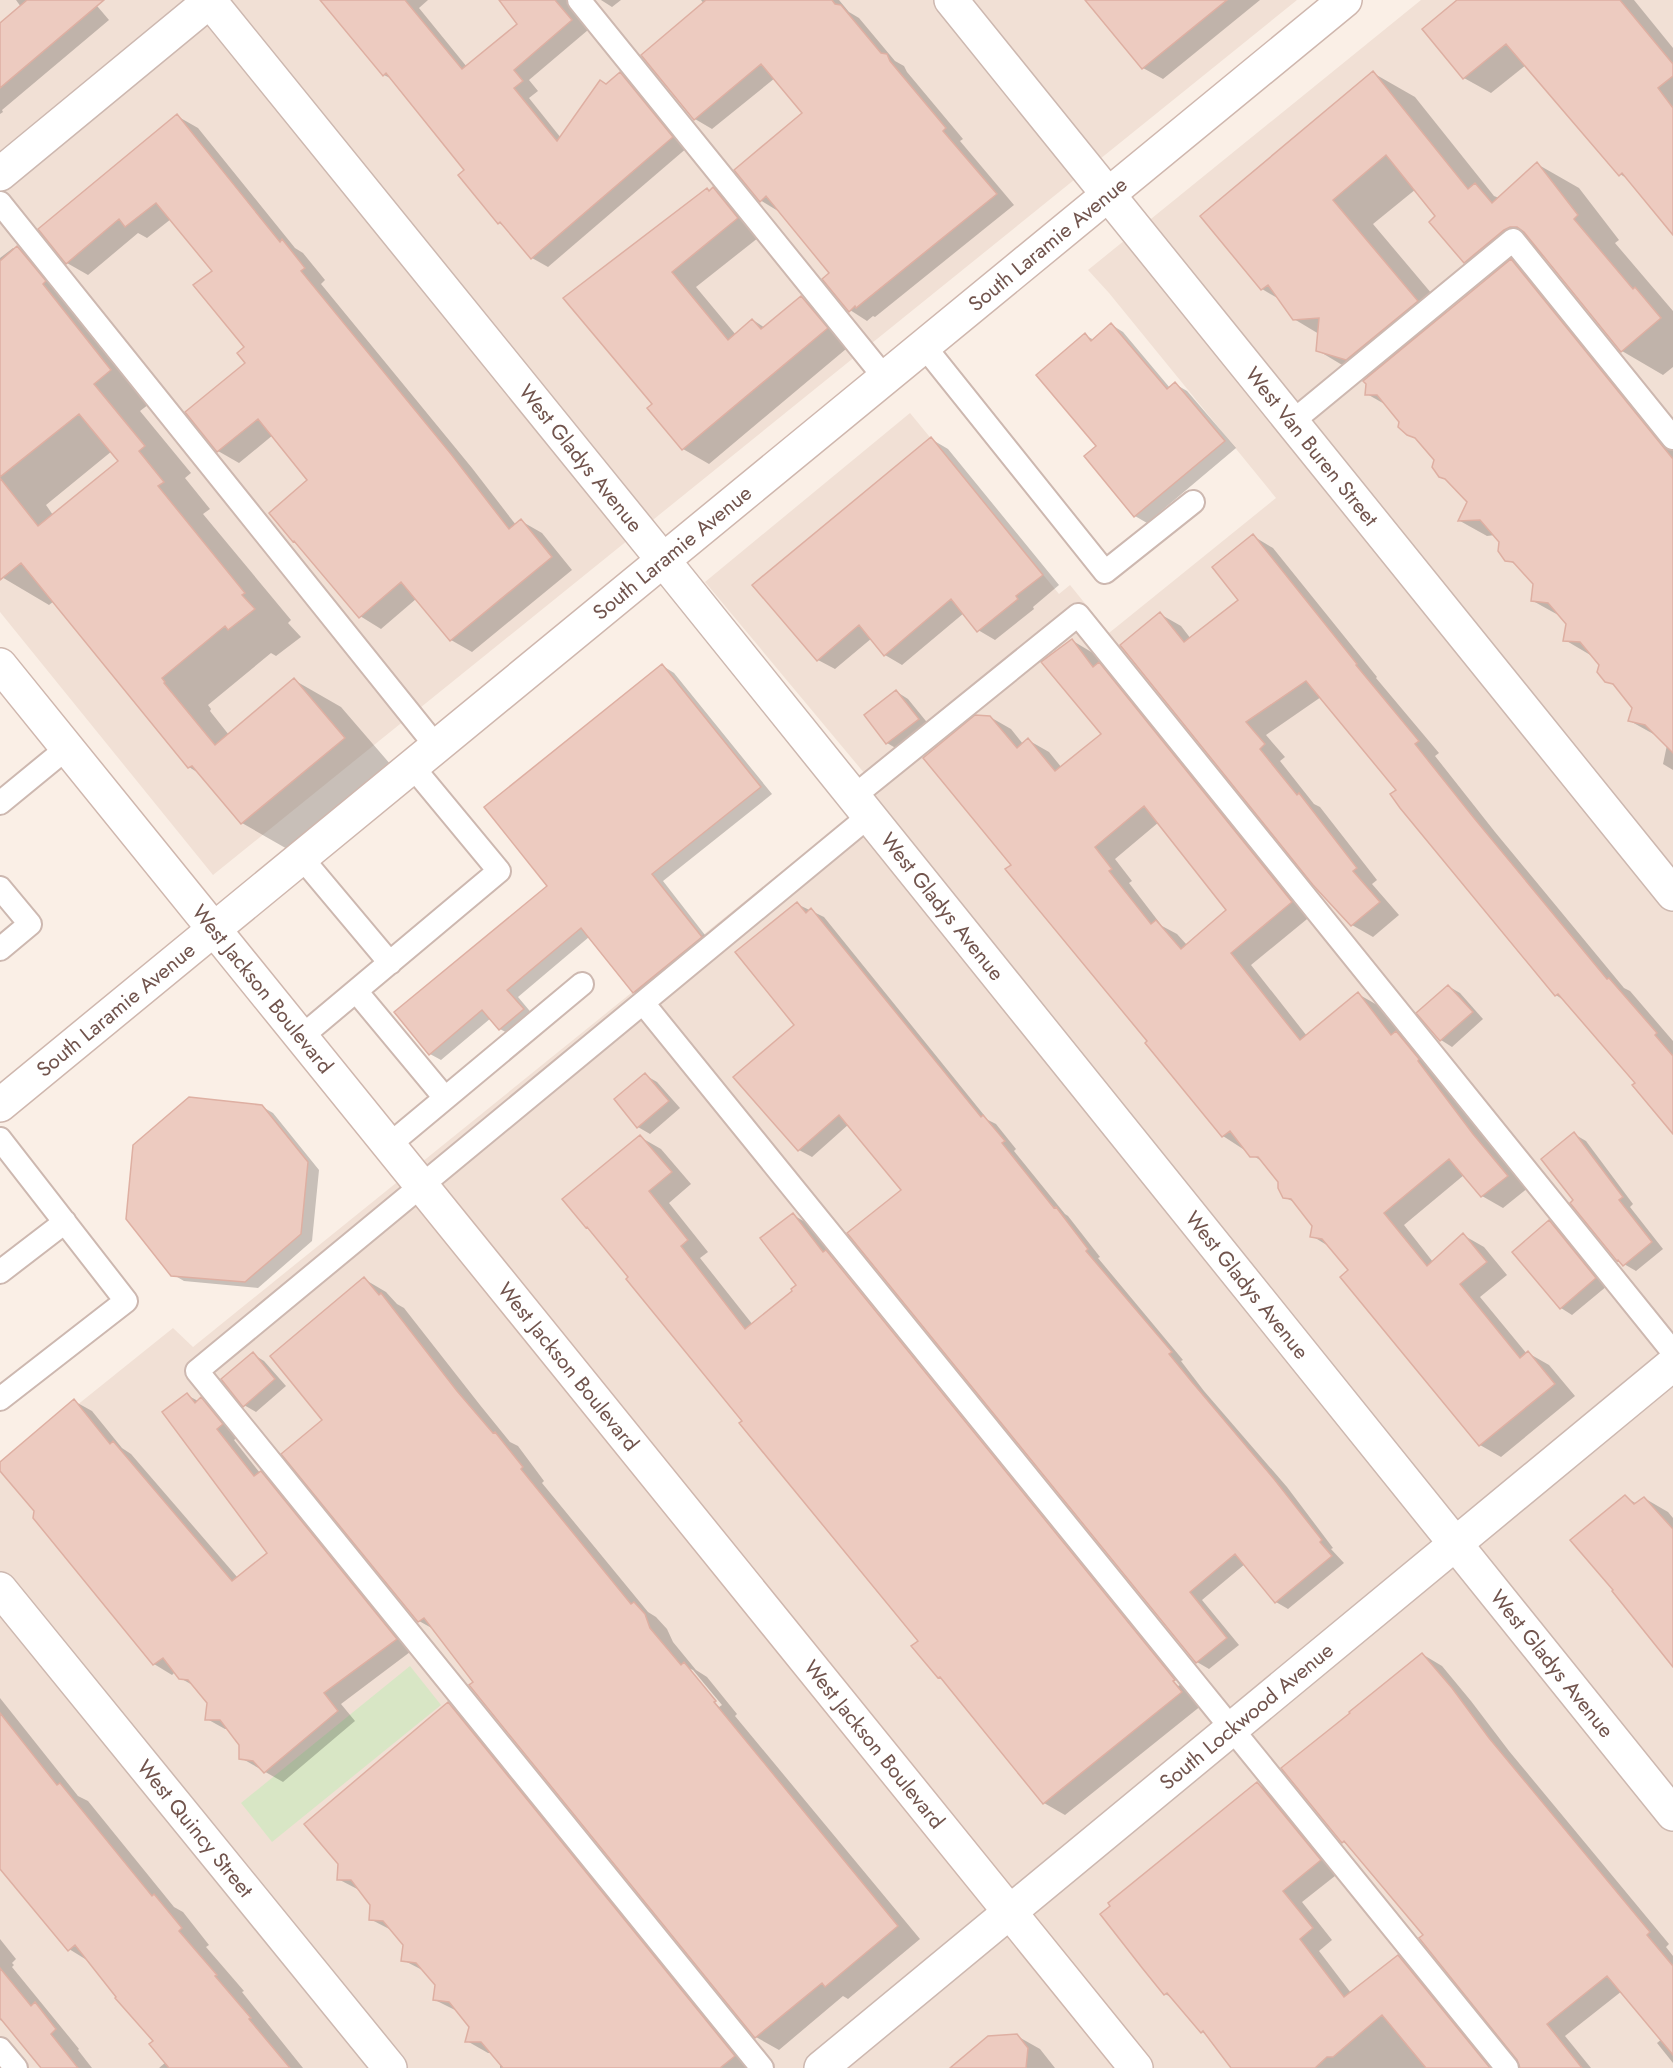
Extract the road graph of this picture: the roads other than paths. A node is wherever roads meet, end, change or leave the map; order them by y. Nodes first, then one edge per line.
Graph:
1 (210, 0) edge
2 (579, 0) edge
3 (951, 0) edge
4 (1335, 3) edge
5 (0, 174) edge
6 (1108, 194) junction
7 (0, 203) edge
8 (924, 346) junction
9 (885, 378) junction
10 (1292, 422) junction
11 (1673, 438) edge
12 (1193, 502) dead end
13 (663, 560) junction
14 (0, 666) edge
15 (436, 746) junction
16 (67, 748) junction
17 (412, 766) junction
18 (0, 803) edge
19 (861, 807) junction
20 (301, 857) junction
21 (0, 888) edge
22 (1673, 894) edge
23 (214, 929) junction
24 (0, 948) edge
25 (390, 963) junction
26 (582, 984) dead end
27 (356, 992) junction
28 (643, 1003) junction
29 (302, 1037) junction
30 (445, 1098) junction
31 (0, 1106) edge
32 (0, 1139) edge
33 (389, 1145) junction
34 (422, 1186) junction
35 (64, 1222) junction
36 (0, 1272) edge
37 (1673, 1352) edge
38 (1673, 1364) edge
39 (0, 1399) edge
40 (1455, 1544) junction
41 (0, 1589) edge
42 (1231, 1729) junction
43 (1673, 1814) edge
44 (1010, 1912) junction
45 (0, 2049) edge
46 (16, 2068) edge
47 (390, 2068) edge
48 (762, 2068) edge
49 (821, 2068) edge
50 (1136, 2068) edge
51 (1507, 2068) edge

1 - 5 street
1 - 13 street, West Gladys Avenue
2 - 9 lane
3 - 6 street, West Van Buren Street
4 - 6 street, South Laramie Avenue
6 - 8 street, South Laramie Avenue
6 - 10 street, West Van Buren Street
7 - 15 lane
8 - 9 street, South Laramie Avenue
8 - 12 lane
9 - 13 street, South Laramie Avenue
10 - 11 lane
10 - 22 street, West Van Buren Street
13 - 15 street, South Laramie Avenue
13 - 19 street, West Gladys Avenue
14 - 16 street, West Jackson Boulevard
15 - 17 street, South Laramie Avenue
16 - 18 lane
16 - 23 street, West Jackson Boulevard
17 - 20 street, South Laramie Avenue
17 - 25 lane
19 - 28 lane
19 - 37 lane
19 - 40 street, West Gladys Avenue
20 - 23 street, South Laramie Avenue
20 - 25 lane
21 - 24 lane
23 - 29 street, West Jackson Boulevard
23 - 31 street, South Laramie Avenue
25 - 27 lane
26 - 30 lane
27 - 29 lane
27 - 30 lane
28 - 34 lane
28 - 42 lane
29 - 33 street, West Jackson Boulevard
30 - 33 lane
32 - 35 lane
33 - 34 street, West Jackson Boulevard
34 - 44 street, West Jackson Boulevard
34 - 48 lane
35 - 36 lane
35 - 39 lane
38 - 40 street, South Lockwood Avenue
40 - 42 street, South Lockwood Avenue
40 - 43 street, West Gladys Avenue
41 - 47 street, West Quincy Street
42 - 44 street, South Lockwood Avenue
42 - 51 lane
44 - 49 street, South Lockwood Avenue
44 - 50 street, West Jackson Boulevard
45 - 46 lane

